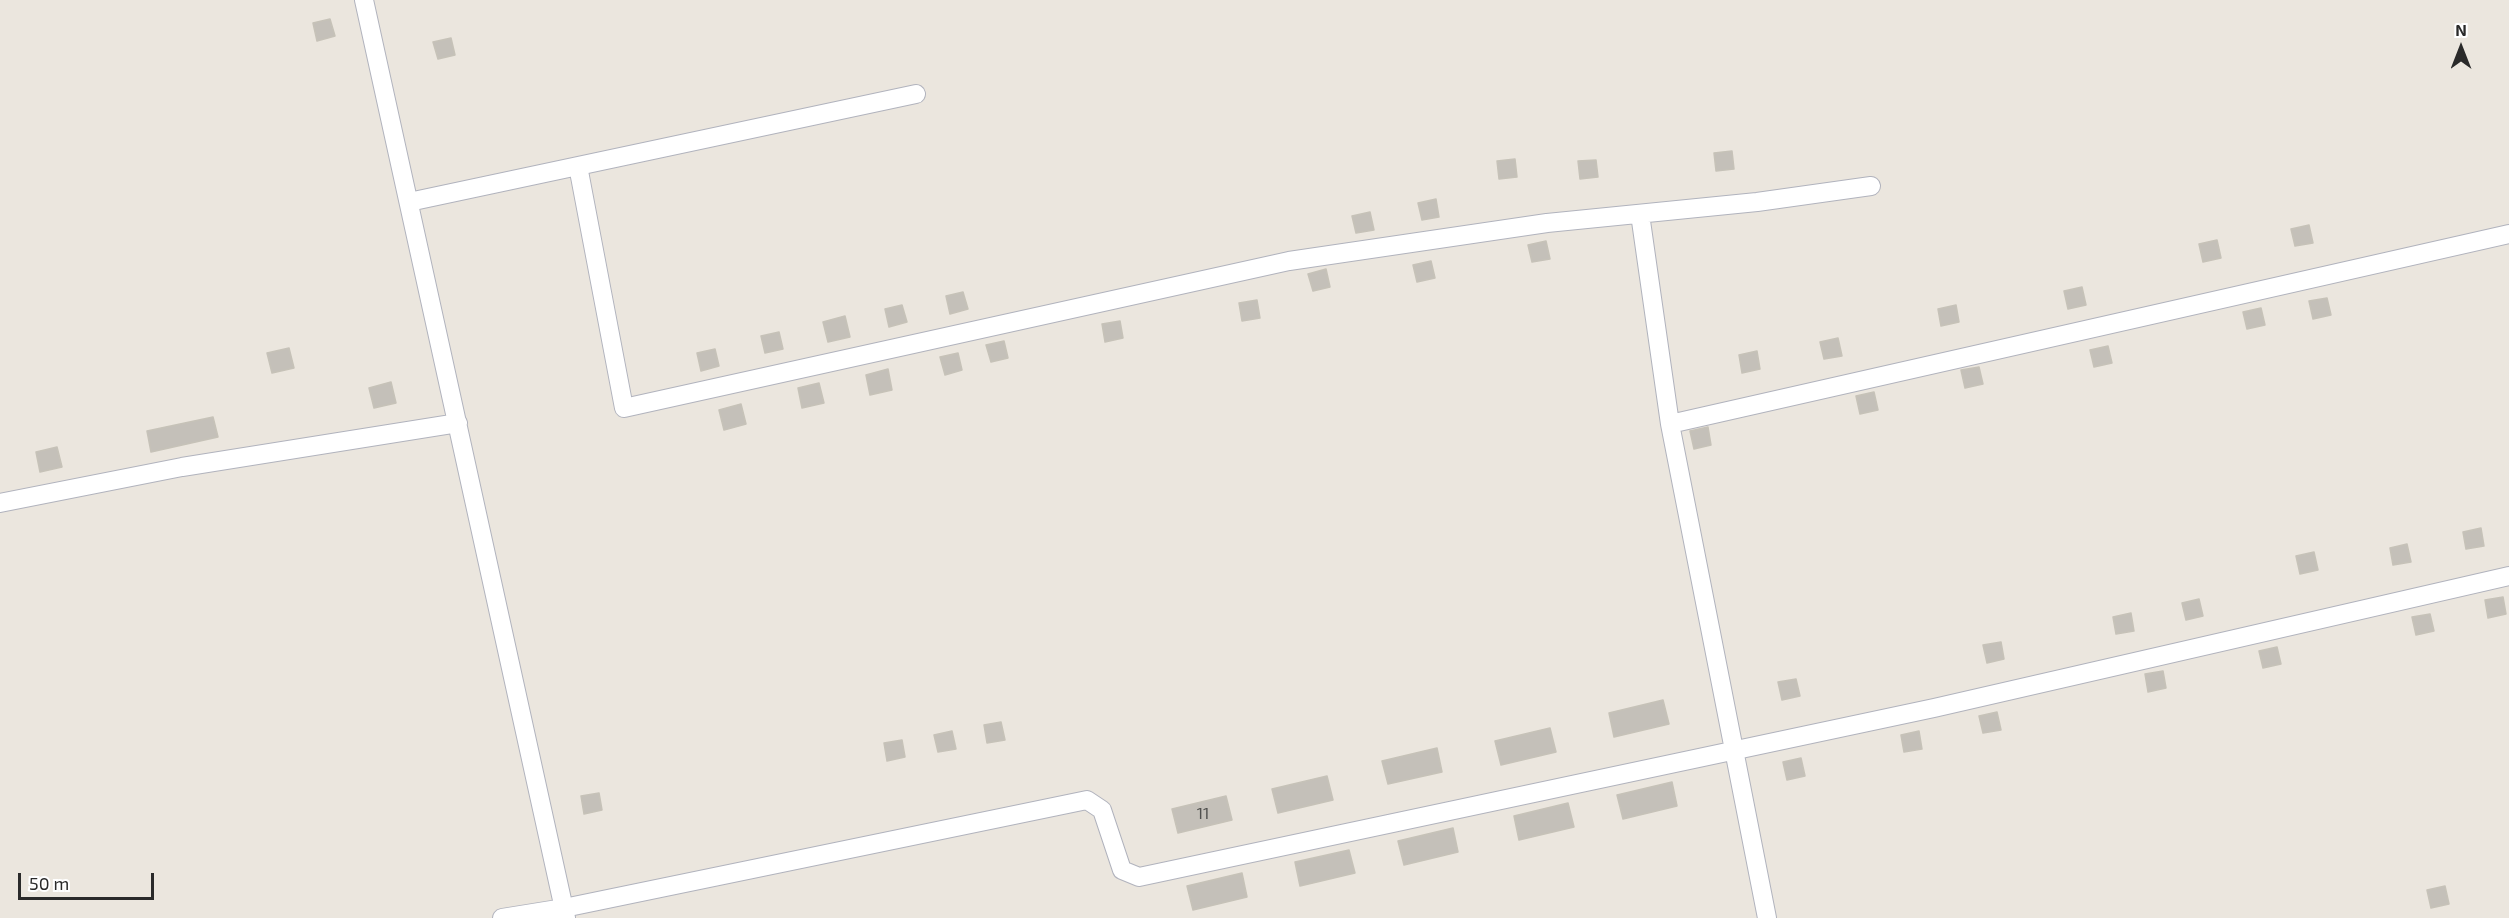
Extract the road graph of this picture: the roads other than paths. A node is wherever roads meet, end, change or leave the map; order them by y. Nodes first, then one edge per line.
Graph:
1 (364, 0) edge
2 (916, 94) dead end
3 (578, 166) junction
4 (1872, 186) dead end
5 (409, 202) junction
6 (1640, 214) junction
7 (2509, 234) edge
8 (458, 423) junction
9 (1670, 424) junction
10 (0, 503) edge
11 (2509, 576) edge
12 (1735, 751) junction
13 (565, 913) edge
14 (502, 918) edge
15 (1767, 918) edge

1 - 5 street
2 - 3 street
3 - 5 street
3 - 6 street
4 - 6 street
5 - 8 street
6 - 9 street
7 - 9 street
8 - 10 street
8 - 13 street
9 - 12 street
11 - 12 street
12 - 13 street
12 - 15 street
13 - 14 street

